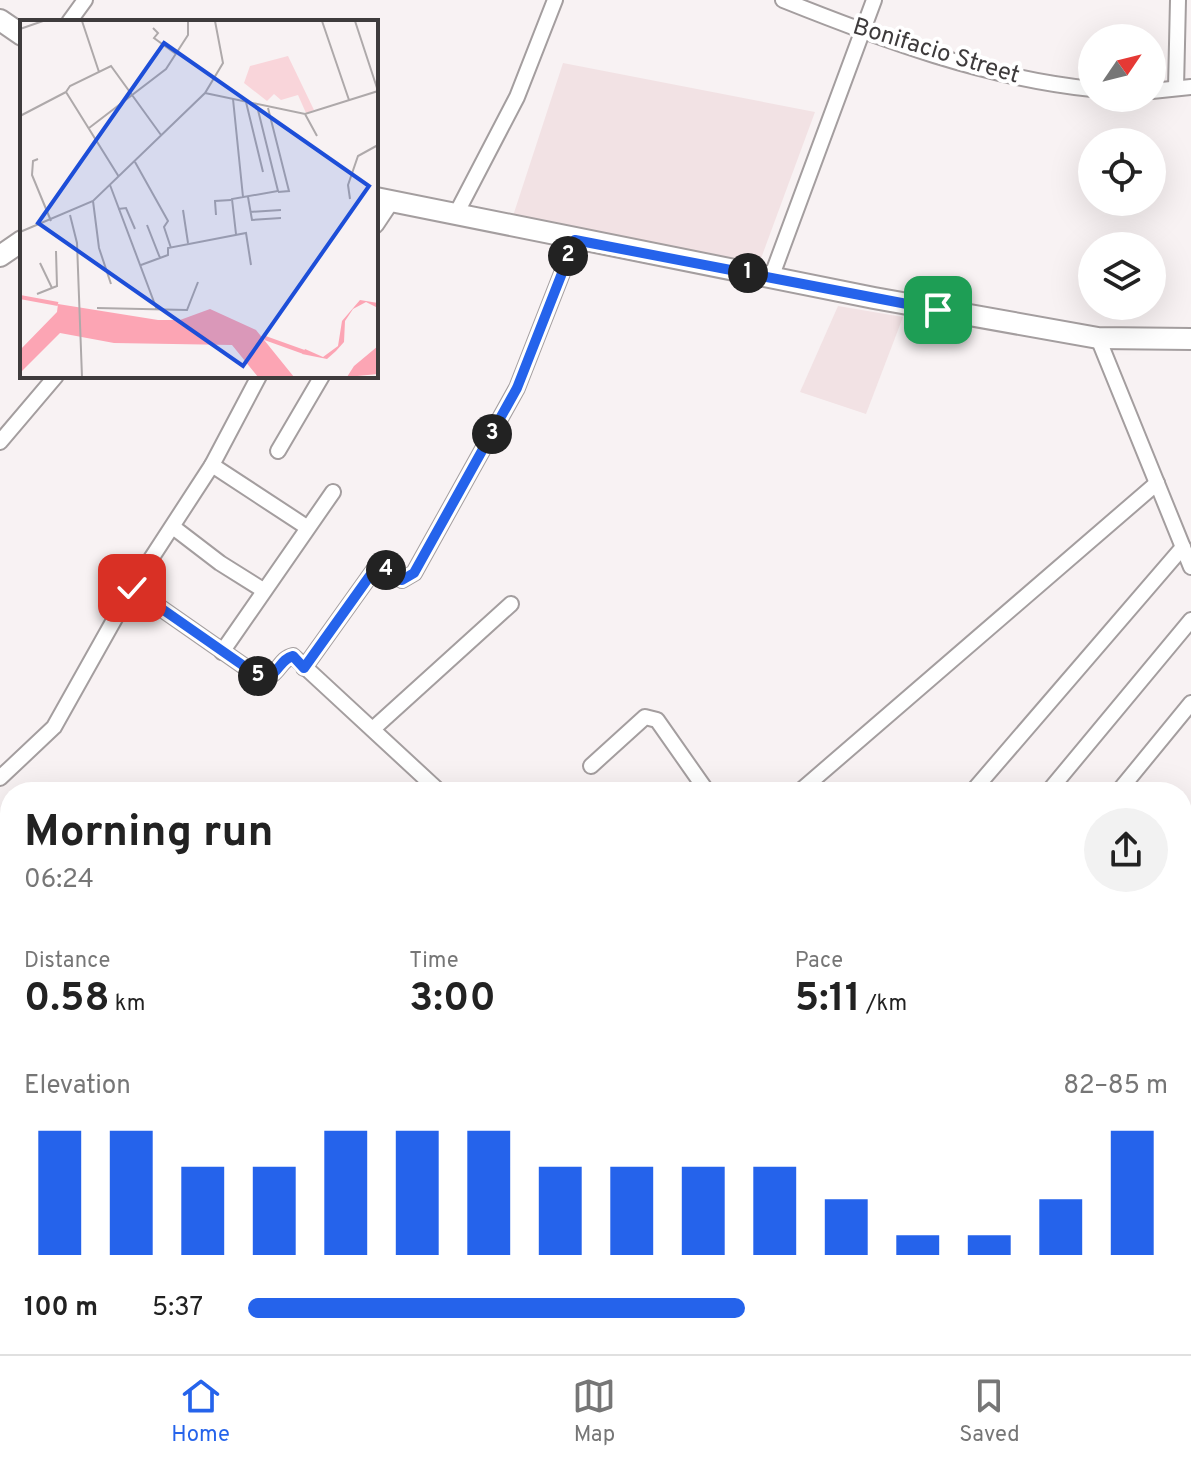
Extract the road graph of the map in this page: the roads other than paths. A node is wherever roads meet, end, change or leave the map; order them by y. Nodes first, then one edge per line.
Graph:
1 (85, 0) edge
2 (555, 0) edge
3 (783, 0) edge
4 (874, 0) edge
5 (1178, 0) edge
6 (0, 20) edge
7 (70, 20) edge
8 (863, 32) junction
9 (20, 34) edge
10 (1078, 87) edge
11 (1184, 87) edge
12 (384, 200) edge
13 (455, 216) junction
14 (575, 240) junction
15 (20, 242) edge
16 (0, 256) edge
17 (771, 278) junction
18 (1098, 338) junction
19 (1191, 339) edge
20 (54, 378) edge
21 (258, 378) edge
22 (321, 378) edge
23 (0, 442) edge
24 (278, 451) dead end
25 (212, 465) junction
26 (1157, 483) junction
27 (333, 492) dead end
28 (305, 526) junction
29 (173, 527) junction
30 (1183, 547) junction
31 (1191, 567) edge
32 (132, 588) junction
33 (263, 590) junction
34 (511, 604) dead end
35 (1191, 620) edge
36 (222, 652) junction
37 (304, 668) junction
38 (1191, 703) edge
39 (374, 728) junction
40 (591, 766) dead end
41 (0, 778) edge
42 (430, 782) edge
43 (700, 782) edge
44 (811, 782) edge
45 (981, 782) edge
46 (1056, 782) edge
47 (1126, 782) edge

1 - 7 street
2 - 13 street
3 - 8 street, Bonifacio Street
4 - 8 street
5 - 11 street
6 - 9 street
8 - 10 street, Bonifacio Street
8 - 17 street
12 - 13 street
13 - 14 street
14 - 17 street
14 - 37 street
15 - 16 street
17 - 18 street
18 - 19 street
18 - 26 street
20 - 23 street
21 - 25 street
22 - 24 street
25 - 28 street
25 - 29 street
26 - 30 street
26 - 44 street
27 - 28 street
28 - 33 street
29 - 32 street
29 - 33 street
30 - 31 street
30 - 45 street
32 - 36 street
32 - 41 street
33 - 36 street
34 - 39 street
35 - 46 street
36 - 37 street
37 - 39 street
38 - 47 street
39 - 42 street
40 - 43 street

